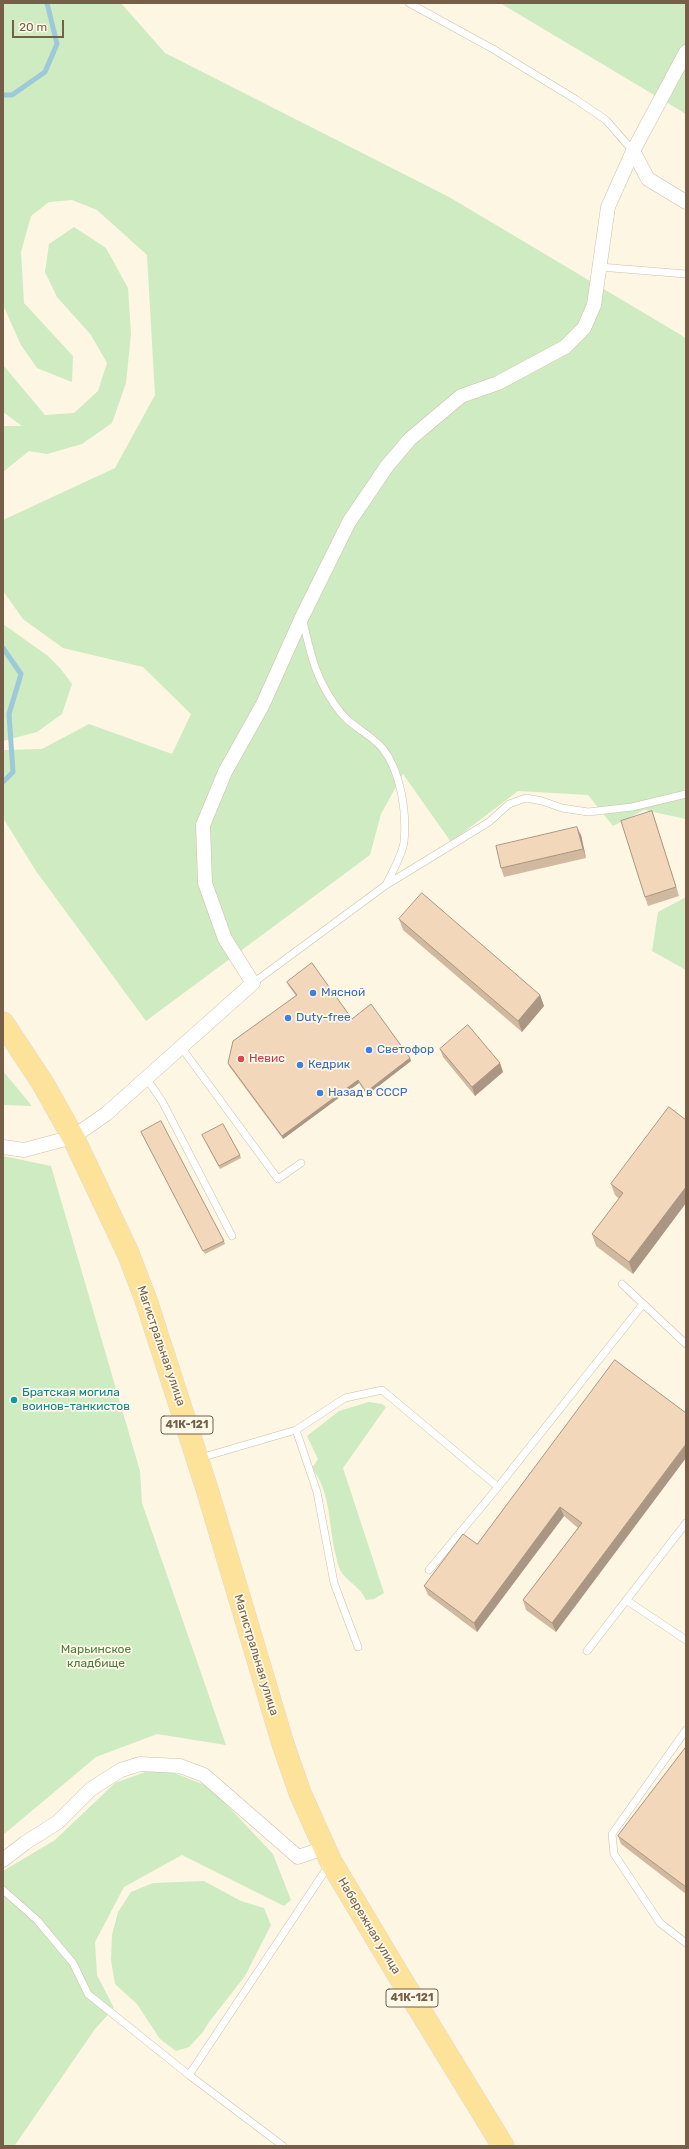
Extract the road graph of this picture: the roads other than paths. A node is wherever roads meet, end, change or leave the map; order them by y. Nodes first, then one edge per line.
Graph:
1 (409, 3) edge
2 (686, 52) edge
3 (633, 151) junction
4 (686, 202) edge
5 (600, 267) junction
6 (686, 274) edge
7 (302, 617) junction
8 (686, 794) edge
9 (386, 885) junction
10 (253, 983) junction
11 (3, 1023) edge
12 (181, 1047) junction
13 (146, 1078) junction
14 (73, 1136) junction
15 (3, 1147) edge
16 (300, 1163) dead end
17 (232, 1236) dead end
18 (622, 1284) dead end
19 (643, 1304) junction
20 (686, 1344) edge
21 (296, 1430) junction
22 (197, 1459) junction
23 (498, 1487) junction
24 (686, 1523) edge
25 (429, 1570) dead end
26 (626, 1600) junction
27 (686, 1640) edge
28 (358, 1647) dead end
29 (587, 1651) dead end
30 (686, 1730) edge
31 (328, 1855) junction
32 (3, 1860) edge
33 (3, 1890) edge
34 (686, 1943) edge
35 (189, 2075) junction
36 (282, 2146) edge
37 (503, 2146) edge

1 - 3 lane
2 - 3 street
3 - 4 street
3 - 5 street
5 - 6 lane
5 - 7 street
7 - 9 lane
7 - 10 street
8 - 9 lane
9 - 10 lane
10 - 12 street
11 - 14 main road, Магистральная улица / 41К-121
12 - 13 street
12 - 16 lane
13 - 14 street
13 - 17 lane
14 - 15 street
14 - 22 main road, Магистральная улица / 41К-121
18 - 19 lane
19 - 20 lane
19 - 23 lane
21 - 22 lane
21 - 23 lane
21 - 28 lane
22 - 31 main road, Магистральная улица / 41К-121
23 - 25 lane
24 - 26 lane
26 - 27 lane
26 - 29 lane
30 - 34 lane
31 - 32 street
31 - 35 lane
31 - 37 main road, Набережная улица / 41К-121
33 - 35 lane
35 - 36 lane

